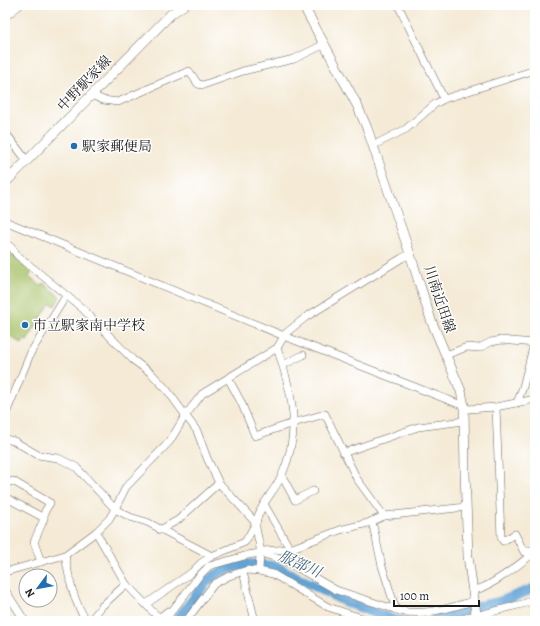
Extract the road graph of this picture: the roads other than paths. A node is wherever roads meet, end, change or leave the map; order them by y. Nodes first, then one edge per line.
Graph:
1 (20, 5) edge
2 (184, 5) edge
3 (303, 5) edge
4 (398, 5) edge
5 (5, 16) edge
6 (324, 44) junction
7 (535, 70) edge
8 (92, 95) junction
9 (444, 99) junction
10 (5, 132) edge
11 (374, 145) junction
12 (27, 161) junction
13 (5, 183) edge
14 (5, 221) edge
15 (5, 243) edge
16 (410, 254) junction
17 (66, 296) junction
18 (284, 336) junction
19 (535, 343) edge
20 (535, 346) edge
21 (277, 348) junction
22 (303, 355) dead end
23 (446, 355) junction
24 (283, 365) junction
25 (228, 378) junction
26 (535, 399) edge
27 (517, 403) junction
28 (464, 406) junction
29 (496, 407) junction
30 (6, 411) edge
31 (185, 416) junction
32 (464, 421) junction
33 (293, 423) junction
34 (5, 439) edge
35 (343, 452) junction
36 (282, 476) junction
37 (219, 483) junction
38 (5, 486) edge
39 (313, 491) dead end
40 (5, 497) edge
41 (264, 504) junction
42 (466, 507) junction
43 (115, 509) junction
44 (384, 516) junction
45 (44, 518) junction
46 (372, 521) junction
47 (256, 523) junction
48 (160, 530) junction
49 (96, 532) junction
50 (290, 549) junction
51 (535, 550) edge
52 (260, 554) junction
53 (65, 555) junction
54 (212, 556) junction
55 (41, 562) junction
56 (259, 571) junction
57 (5, 572) edge
58 (229, 576) junction
59 (244, 576) junction
60 (126, 584) junction
61 (5, 590) edge
62 (472, 590) junction
63 (535, 597) edge
64 (473, 602) junction
65 (146, 604) junction
66 (175, 607) junction
67 (396, 610) junction
68 (476, 616) edge
69 (410, 617) edge
70 (25, 621) edge
71 (89, 621) edge
72 (164, 621) edge
73 (186, 621) edge
74 (255, 621) edge
75 (371, 621) edge
76 (460, 621) edge

1 - 5 street
2 - 8 main road, 中野駅家線
3 - 6 main road, 川南近田線
4 - 9 street
6 - 8 street
6 - 11 main road, 川南近田線
7 - 9 street
8 - 12 main road, 中野駅家線
9 - 11 street
10 - 12 street
11 - 16 main road, 川南近田線
12 - 13 main road, 中野駅家線
14 - 18 street
15 - 17 street
16 - 18 street
16 - 23 main road, 川南近田線
17 - 30 street
17 - 31 street
18 - 21 street
18 - 28 street
19 - 23 street
20 - 27 street
21 - 24 street
21 - 25 street
22 - 24 street
23 - 28 main road, 川南近田線
24 - 33 street
25 - 31 street
25 - 33 street
26 - 27 street
27 - 29 street
28 - 29 street
28 - 32 main road, 川南近田線
29 - 51 street
31 - 37 street
31 - 43 street
32 - 35 street
32 - 42 main road, 川南近田線
33 - 35 street
33 - 36 street
34 - 43 street
35 - 44 street
36 - 39 street
36 - 41 street
37 - 47 street
37 - 48 street
38 - 45 street
40 - 45 street
41 - 47 street
41 - 50 street
42 - 44 street
42 - 62 main road, 川南近田線
43 - 48 street
43 - 49 street
44 - 46 street
45 - 55 street
46 - 50 street
46 - 67 street
47 - 52 street
47 - 54 street
48 - 54 street
49 - 53 street
49 - 60 street
50 - 52 street
51 - 62 street
52 - 56 street
52 - 66 street
52 - 67 street
53 - 55 street
53 - 71 street
54 - 65 street
55 - 57 street
56 - 58 street
56 - 59 street
56 - 75 street
58 - 59 street
58 - 73 street
59 - 74 street
60 - 65 street
60 - 71 street
61 - 70 street
62 - 64 main road, 川南近田線
63 - 68 street
64 - 68 main road, 川南近田線
64 - 69 street
65 - 66 street
66 - 72 street
67 - 69 street
68 - 76 street

